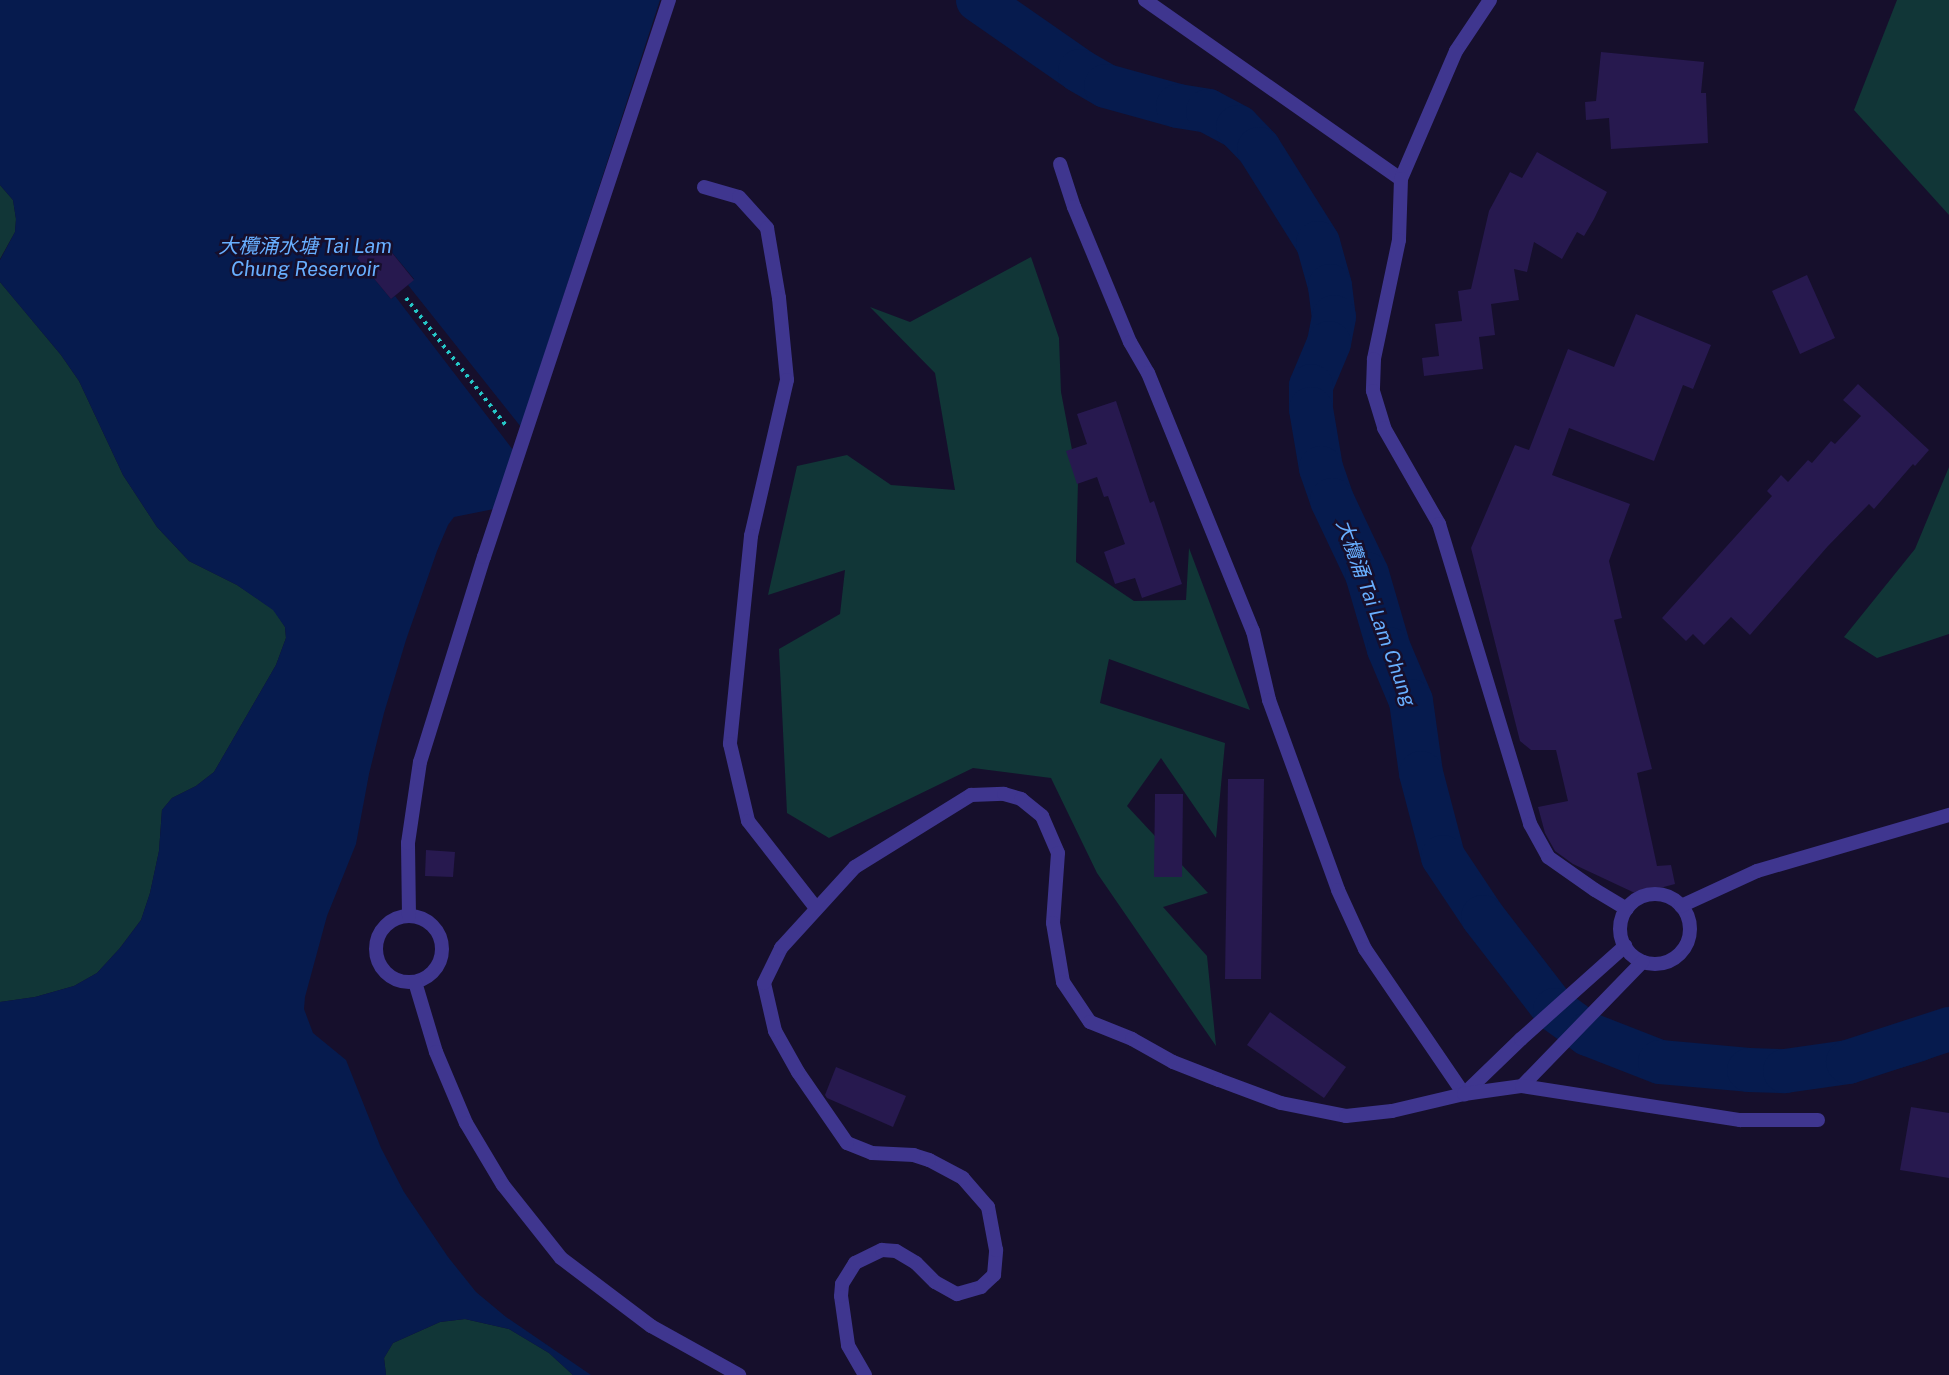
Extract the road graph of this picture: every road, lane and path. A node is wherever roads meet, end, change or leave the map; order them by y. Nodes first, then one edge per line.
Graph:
1 (669, 0) edge
2 (1145, 0) edge
3 (1490, 0) edge
4 (1060, 164) dead end
5 (1401, 179) junction
6 (704, 187) dead end
7 (406, 298) dead end
8 (521, 446) junction
9 (1949, 815) edge
10 (1681, 906) junction
11 (816, 908) junction
12 (1627, 909) junction
13 (409, 916) junction
14 (1625, 946) junction
15 (1642, 962) junction
16 (415, 982) junction
17 (1521, 1086) junction
18 (1464, 1094) junction
19 (1818, 1120) dead end
20 (740, 1375) edge
21 (865, 1375) edge

1 - 8 lane
2 - 5 lane
3 - 5 lane
4 - 18 lane
5 - 12 lane
6 - 11 lane
7 - 8 path
8 - 13 lane
9 - 10 lane
10 - 12 lane
10 - 15 lane
11 - 18 lane
11 - 21 lane
12 - 14 lane
13 - 16 lane
13 - 16 lane
14 - 15 lane
14 - 18 lane
15 - 17 lane
16 - 20 lane
17 - 18 lane
17 - 19 lane

